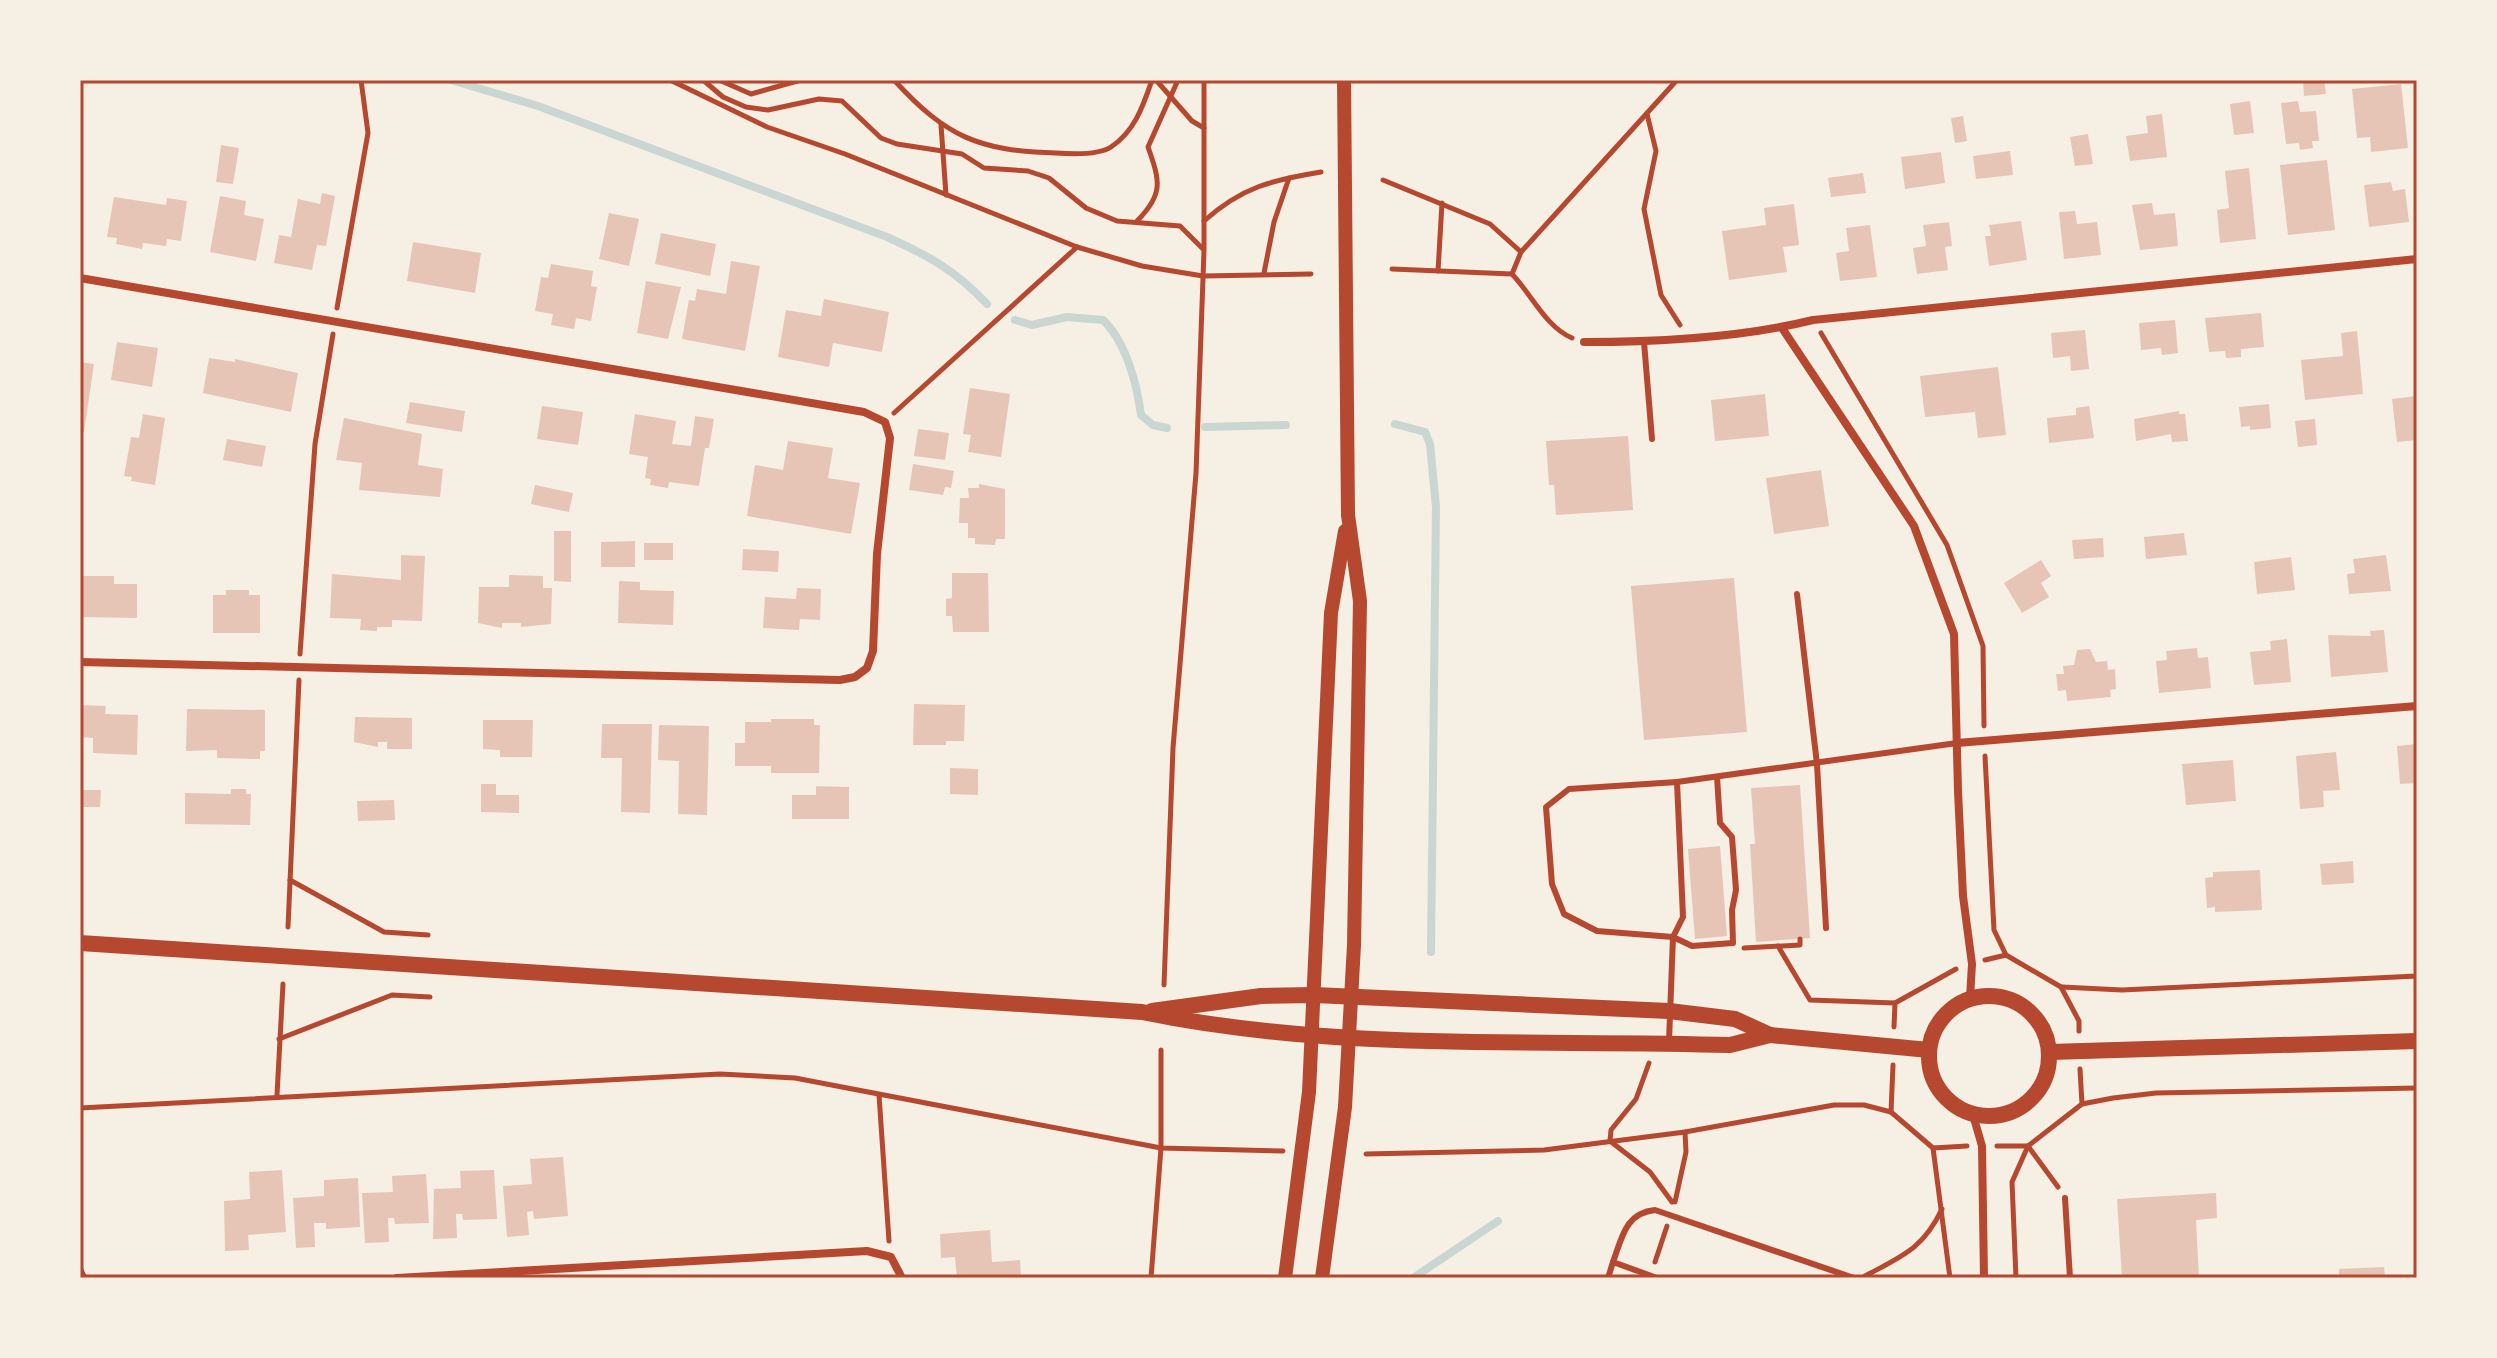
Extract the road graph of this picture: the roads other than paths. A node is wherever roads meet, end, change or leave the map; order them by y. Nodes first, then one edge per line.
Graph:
1 (1344, 80) edge
2 (2417, 259) edge
3 (80, 278) edge
4 (1782, 328) junction
5 (1584, 342) road end
6 (1644, 342) junction
7 (1652, 439) dead end
8 (1348, 515) junction
9 (1797, 594) dead end
10 (80, 662) edge
11 (2417, 706) edge
12 (1957, 743) junction
13 (1817, 764) junction
14 (1717, 777) junction
15 (1677, 782) junction
16 (1826, 928) dead end
17 (1673, 937) junction
18 (80, 943) edge
19 (1314, 995) junction
20 (1352, 996) junction
21 (1970, 998) junction
22 (1669, 1011) junction
23 (1142, 1012) junction
24 (1770, 1035) junction
25 (1312, 1036) junction
26 (1351, 1038) junction
27 (2417, 1041) edge
28 (1662, 1043) junction
29 (1929, 1050) junction
30 (2050, 1052) junction
31 (1973, 1115) junction
32 (2065, 1198) road end
33 (1613, 1262) junction
34 (554, 1273) edge
35 (397, 1278) edge
36 (902, 1278) edge
37 (1285, 1278) edge
38 (1322, 1278) edge
39 (1608, 1278) edge
40 (1657, 1278) edge
41 (1854, 1278) edge
42 (1984, 1278) edge
43 (2070, 1278) edge

1 - 8 street
2 - 4 street
3 - 10 street
4 - 6 street
4 - 12 street
5 - 6 street
6 - 7 lane
8 - 19 street
8 - 20 street
9 - 13 lane
11 - 12 street
12 - 13 lane
12 - 21 street
13 - 14 lane
13 - 16 lane
14 - 15 lane
14 - 17 lane
15 - 17 lane
15 - 17 lane
17 - 22 lane
18 - 23 main road
19 - 20 main road
19 - 23 main road
19 - 25 street
20 - 22 main road
20 - 26 street
21 - 29 main road
21 - 30 main road
22 - 24 main road
22 - 28 lane
23 - 25 main road
24 - 28 main road
24 - 29 main road
25 - 26 main road
25 - 37 street
26 - 28 main road
26 - 38 street
27 - 30 main road
29 - 31 main road
30 - 31 main road
31 - 42 street
32 - 43 lane
33 - 39 lane
33 - 40 lane
33 - 41 lane
34 - 35 street
34 - 36 street

